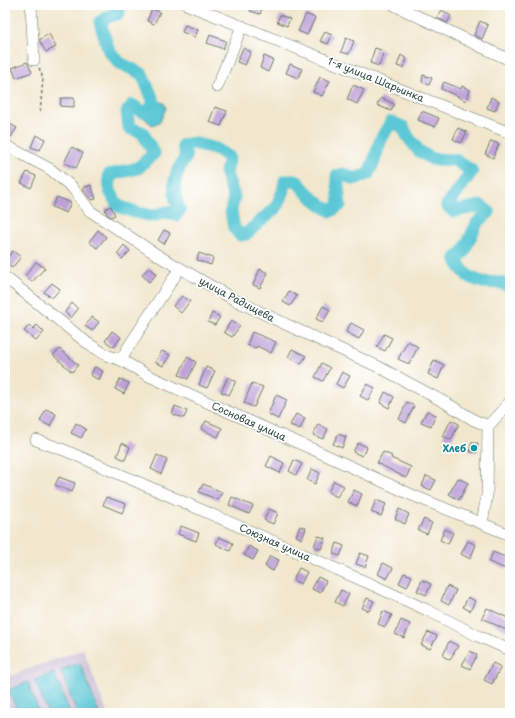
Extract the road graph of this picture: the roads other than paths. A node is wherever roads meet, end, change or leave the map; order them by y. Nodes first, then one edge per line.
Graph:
1 (31, 5) edge
2 (188, 5) edge
3 (394, 5) edge
4 (242, 26) junction
5 (34, 60) road end
6 (510, 60) edge
7 (217, 88) dead end
8 (510, 133) edge
9 (5, 145) edge
10 (180, 268) junction
11 (5, 278) edge
12 (121, 360) junction
13 (510, 402) edge
14 (488, 426) junction
15 (36, 440) dead end
16 (482, 523) junction
17 (510, 535) edge
18 (510, 650) edge

1 - 5 street
2 - 4 street, 1-я улица Шарьинка
3 - 6 street
4 - 7 street
4 - 8 street, 1-я улица Шарьинка
9 - 10 street, улица Радищева
10 - 12 street
10 - 14 street, улица Радищева
11 - 12 street, Сосновая улица
12 - 16 street, Сосновая улица
13 - 14 street
14 - 16 street
15 - 18 street, Союзная улица
16 - 17 street, Сосновая улица

